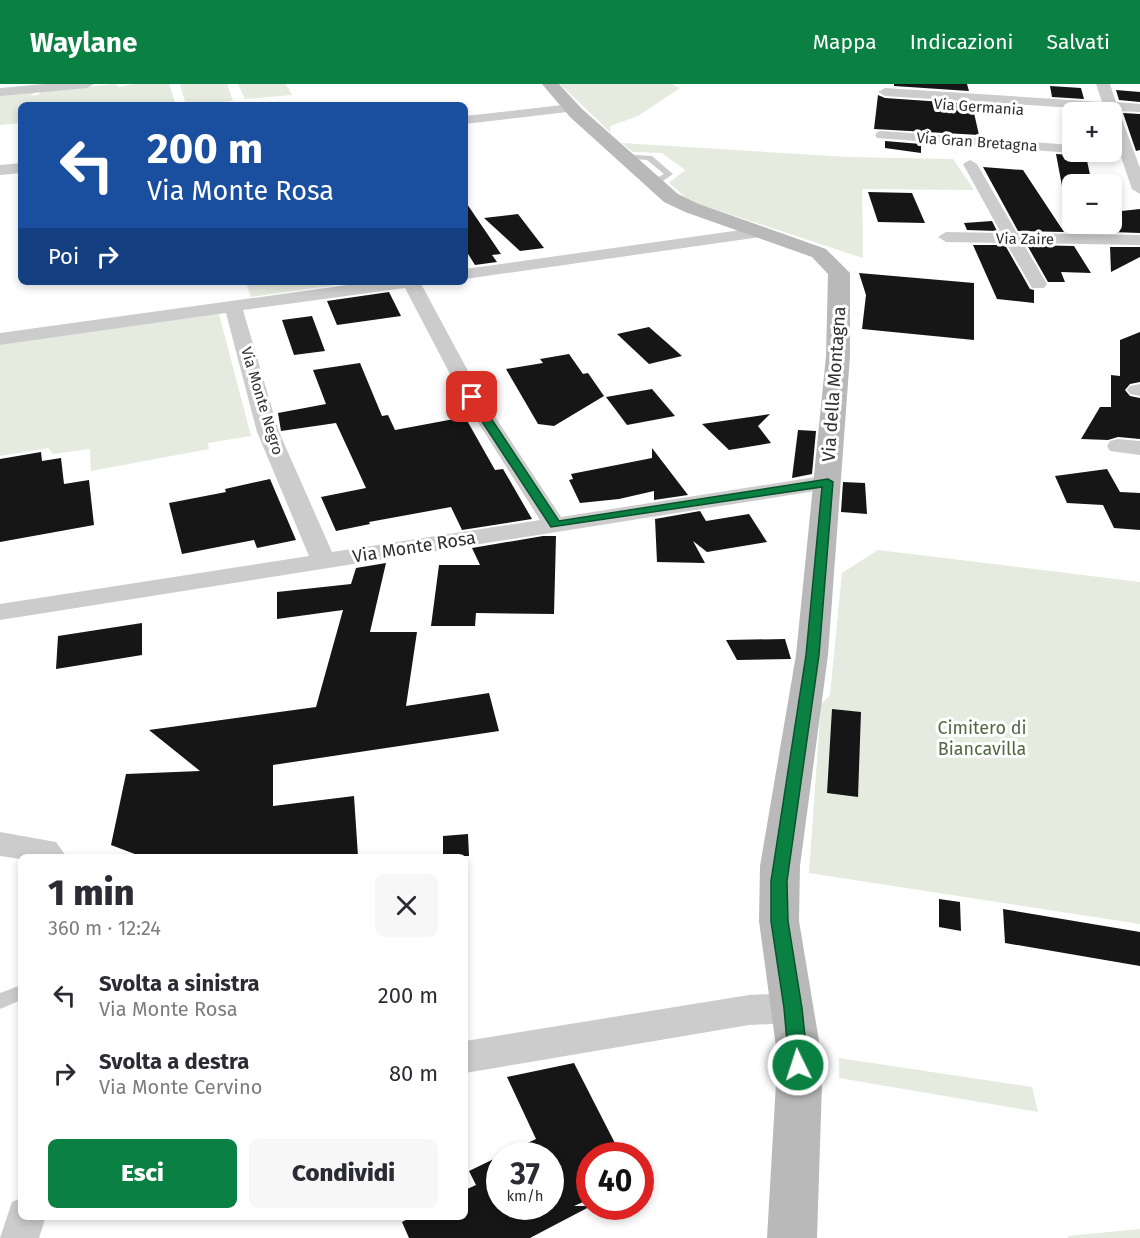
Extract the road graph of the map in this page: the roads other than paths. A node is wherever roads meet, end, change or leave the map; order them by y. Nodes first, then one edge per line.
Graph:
1 (87, 84) edge
2 (550, 84) edge
3 (1028, 84) edge
4 (1104, 87) edge
5 (953, 90) edge
6 (0, 92) edge
7 (885, 92) dead end
8 (1030, 101) junction
9 (1110, 102) edge
10 (1062, 103) edge
11 (1122, 107) edge
12 (571, 108) junction
13 (1140, 108) edge
14 (468, 120) edge
15 (882, 135) dead end
16 (957, 140) junction
17 (1122, 143) edge
18 (1062, 148) edge
19 (1122, 153) edge
20 (1128, 153) junction
21 (970, 164) dead end
22 (18, 168) edge
23 (0, 170) edge
24 (1138, 180) edge
25 (762, 232) junction
26 (1072, 234) edge
27 (946, 237) dead end
28 (1012, 238) junction
29 (1076, 240) junction
30 (1140, 240) edge
31 (468, 274) edge
32 (1038, 284) dead end
33 (387, 285) edge
34 (411, 285) edge
35 (233, 306) junction
36 (0, 339) edge
37 (828, 482) junction
38 (555, 525) junction
39 (323, 561) junction
40 (0, 612) edge
41 (0, 844) edge
42 (48, 854) edge
43 (18, 993) edge
44 (0, 1001) edge
45 (793, 1008) junction
46 (468, 1057) edge
47 (25, 1220) edge
48 (19, 1238) edge
49 (792, 1238) edge

1 - 6 street
2 - 12 street, Via della Montagna
3 - 8 street
4 - 9 street
5 - 7 street
5 - 8 street
5 - 16 street
8 - 10 street
11 - 13 street
12 - 14 street
12 - 25 street, Via della Montagna
15 - 16 street, Via Gran Bretagna
16 - 18 street, Via Gran Bretagna
17 - 20 street
19 - 20 street
20 - 24 street
21 - 28 street
22 - 23 street
25 - 31 street
25 - 37 street, Via della Montagna
26 - 29 street
27 - 28 street, Via Zaire
28 - 29 street, Via Zaire
28 - 32 street
29 - 30 street, Via Zaire
33 - 35 street
34 - 38 street
35 - 36 street
35 - 39 street, Via Monte Negro
37 - 38 street, Via Monte Rosa
37 - 45 street, Via della Montagna
38 - 39 street, Via Monte Rosa
39 - 40 street, Via Monte Rosa
41 - 42 street
43 - 44 lane
45 - 46 street
45 - 49 street, Via della Montagna
47 - 48 street

